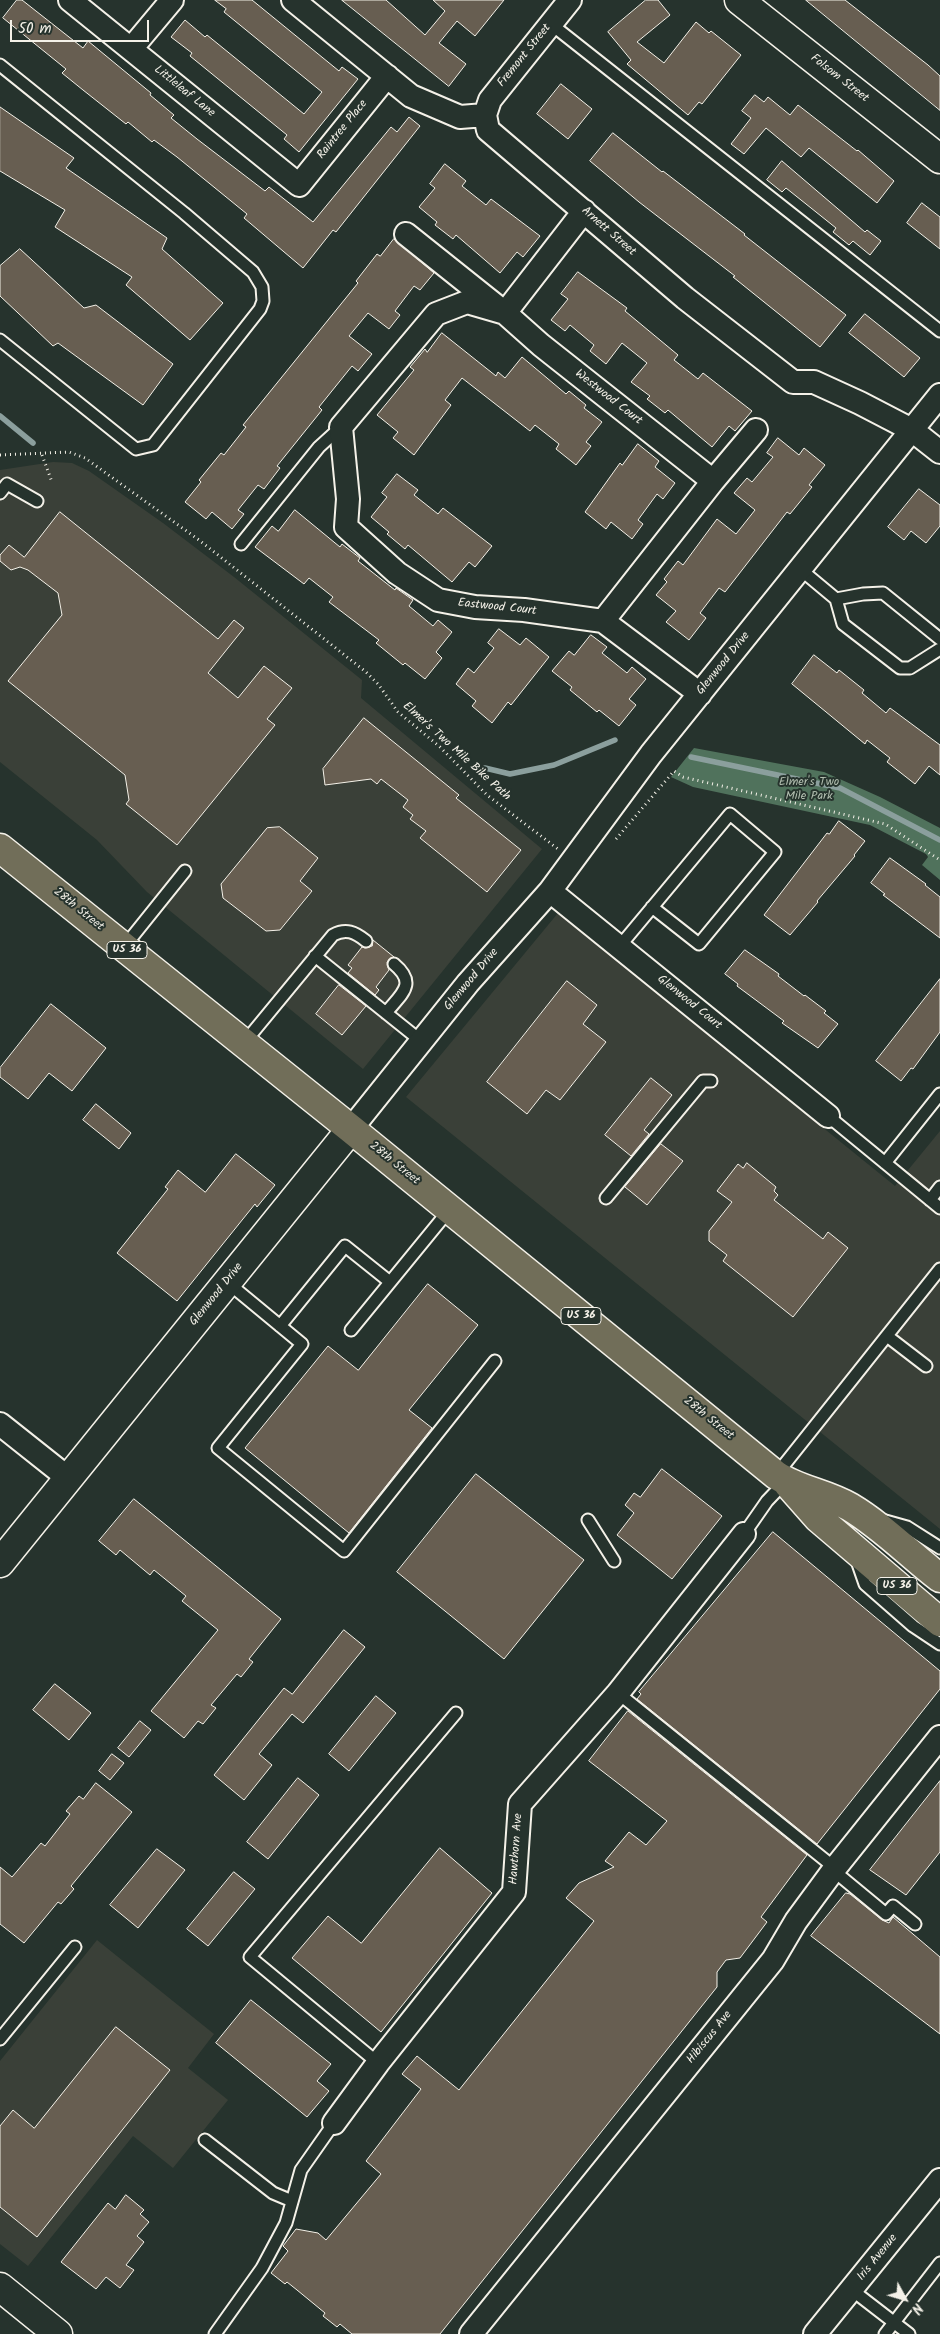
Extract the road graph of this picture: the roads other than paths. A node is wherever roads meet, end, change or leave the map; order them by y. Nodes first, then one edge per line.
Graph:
1 (70, 0) edge
2 (172, 0) edge
3 (292, 0) edge
4 (570, 0) edge
5 (738, 0) edge
6 (551, 24) junction
7 (131, 49) junction
8 (0, 65) edge
9 (386, 76) junction
10 (485, 115) junction
11 (940, 158) edge
12 (299, 184) joint
13 (584, 211) junction
14 (406, 234) dead end
15 (505, 313) junction
16 (940, 331) edge
17 (0, 340) edge
18 (940, 395) edge
19 (341, 427) junction
20 (756, 430) dead end
21 (912, 430) junction
22 (940, 452) edge
23 (713, 482) junction
24 (0, 493) edge
25 (37, 501) dead end
26 (241, 544) dead end
27 (800, 569) junction
28 (836, 599) junction
29 (602, 621) junction
30 (940, 638) edge
31 (940, 648) edge
32 (700, 694) junction
33 (0, 848) edge
34 (185, 870) dead end
35 (550, 891) junction
36 (652, 906) junction
37 (366, 941) dead end
38 (619, 947) junction
39 (124, 948) junction
40 (315, 956) junction
41 (394, 964) dead end
42 (386, 1013) junction
43 (421, 1041) junction
44 (244, 1044) junction
45 (711, 1081) dead end
46 (940, 1094) edge
47 (828, 1116) joint
48 (351, 1129) junction
49 (885, 1163) junction
50 (940, 1187) edge
51 (606, 1198) dead end
52 (930, 1200) junction
53 (940, 1208) edge
54 (450, 1209) junction
55 (940, 1269) edge
56 (227, 1282) junction
57 (390, 1282) junction
58 (280, 1326) junction
59 (351, 1330) dead end
60 (887, 1336) junction
61 (495, 1361) dead end
62 (926, 1366) dead end
63 (0, 1424) edge
64 (68, 1478) junction
65 (781, 1478) junction
66 (865, 1516) junction
67 (588, 1520) dead end
68 (744, 1534) joint
69 (940, 1548) edge
70 (854, 1550) junction
71 (614, 1561) dead end
72 (0, 1563) edge
73 (940, 1578) edge
74 (940, 1622) edge
75 (940, 1644) edge
76 (618, 1693) junction
77 (456, 1713) dead end
78 (940, 1737) edge
79 (834, 1870) junction
80 (915, 1924) dead end
81 (75, 1946) dead end
82 (0, 2039) edge
83 (378, 2063) junction
84 (334, 2124) joint
85 (206, 2140) dead end
86 (940, 2180) edge
87 (292, 2201) junction
88 (940, 2263) edge
89 (0, 2287) edge
90 (852, 2290) junction
91 (893, 2323) junction
92 (58, 2334) edge
93 (215, 2334) edge
94 (471, 2334) edge
95 (815, 2334) edge
96 (884, 2334) edge
97 (909, 2334) edge

1 - 7 street, Littleleaf Lane
2 - 7 street
3 - 9 street
4 - 6 street, Fremont Street
5 - 11 street, Folsom Street
6 - 10 street, Fremont Street
6 - 16 lane
7 - 12 street, Littleleaf Lane
8 - 17 lane
9 - 10 street
9 - 12 street, Raintree Place
10 - 13 street, Arnett Street
13 - 15 street
13 - 21 street, Arnett Street
14 - 15 street, Westwood Court
15 - 19 street
15 - 23 street, Westwood Court
18 - 21 street, Glenwood Drive
19 - 26 lane
19 - 29 street, Eastwood Court
20 - 23 street
21 - 22 street, Arnett Street
21 - 27 street, Glenwood Drive
23 - 29 street
24 - 25 lane
27 - 28 lane
27 - 32 street, Glenwood Drive
28 - 30 lane
28 - 31 lane
29 - 32 street, Eastwood Court
32 - 35 street, Glenwood Drive
33 - 39 highway, 28th Street / US 36
34 - 39 lane
35 - 38 street, Glenwood Court
35 - 43 street, Glenwood Drive
36 - 36 lane
36 - 38 lane
37 - 40 lane
38 - 47 street, Glenwood Court
39 - 44 highway, 28th Street / US 36
40 - 42 lane
40 - 44 lane
41 - 42 lane
42 - 43 lane
43 - 48 street, Glenwood Drive
44 - 48 highway, 28th Street / US 36
45 - 51 lane
46 - 49 lane
47 - 49 lane
48 - 54 highway, 28th Street / US 36
48 - 56 street, Glenwood Drive
49 - 52 lane
50 - 52 lane
52 - 53 lane
54 - 57 lane
54 - 65 highway, 28th Street / US 36
55 - 60 lane
56 - 58 lane
56 - 64 street, Glenwood Drive
57 - 58 lane
57 - 59 lane
58 - 61 lane
60 - 62 lane
60 - 65 lane
63 - 64 street
64 - 72 street, Glenwood Drive
65 - 66 highway, 28th Street / US 36
65 - 68 lane
65 - 70 highway, 28th Street / US 36
66 - 69 lane
66 - 73 highway, 28th Street / US 36
67 - 71 lane
68 - 76 street, Hawthorn Ave
70 - 74 highway, 28th Street / US 36
70 - 75 lane
76 - 79 lane
76 - 83 street, Hawthorn Ave
77 - 83 lane
78 - 79 street, Hibiscus Ave
79 - 80 lane
79 - 94 street, Hibiscus Ave
81 - 82 lane
83 - 84 street, Hawthorn Ave
84 - 87 lane
85 - 87 lane
86 - 90 street, Iris Avenue
87 - 93 lane
88 - 91 lane
89 - 92 street
90 - 91 lane
90 - 95 street, Iris Avenue
91 - 96 lane
91 - 97 lane

